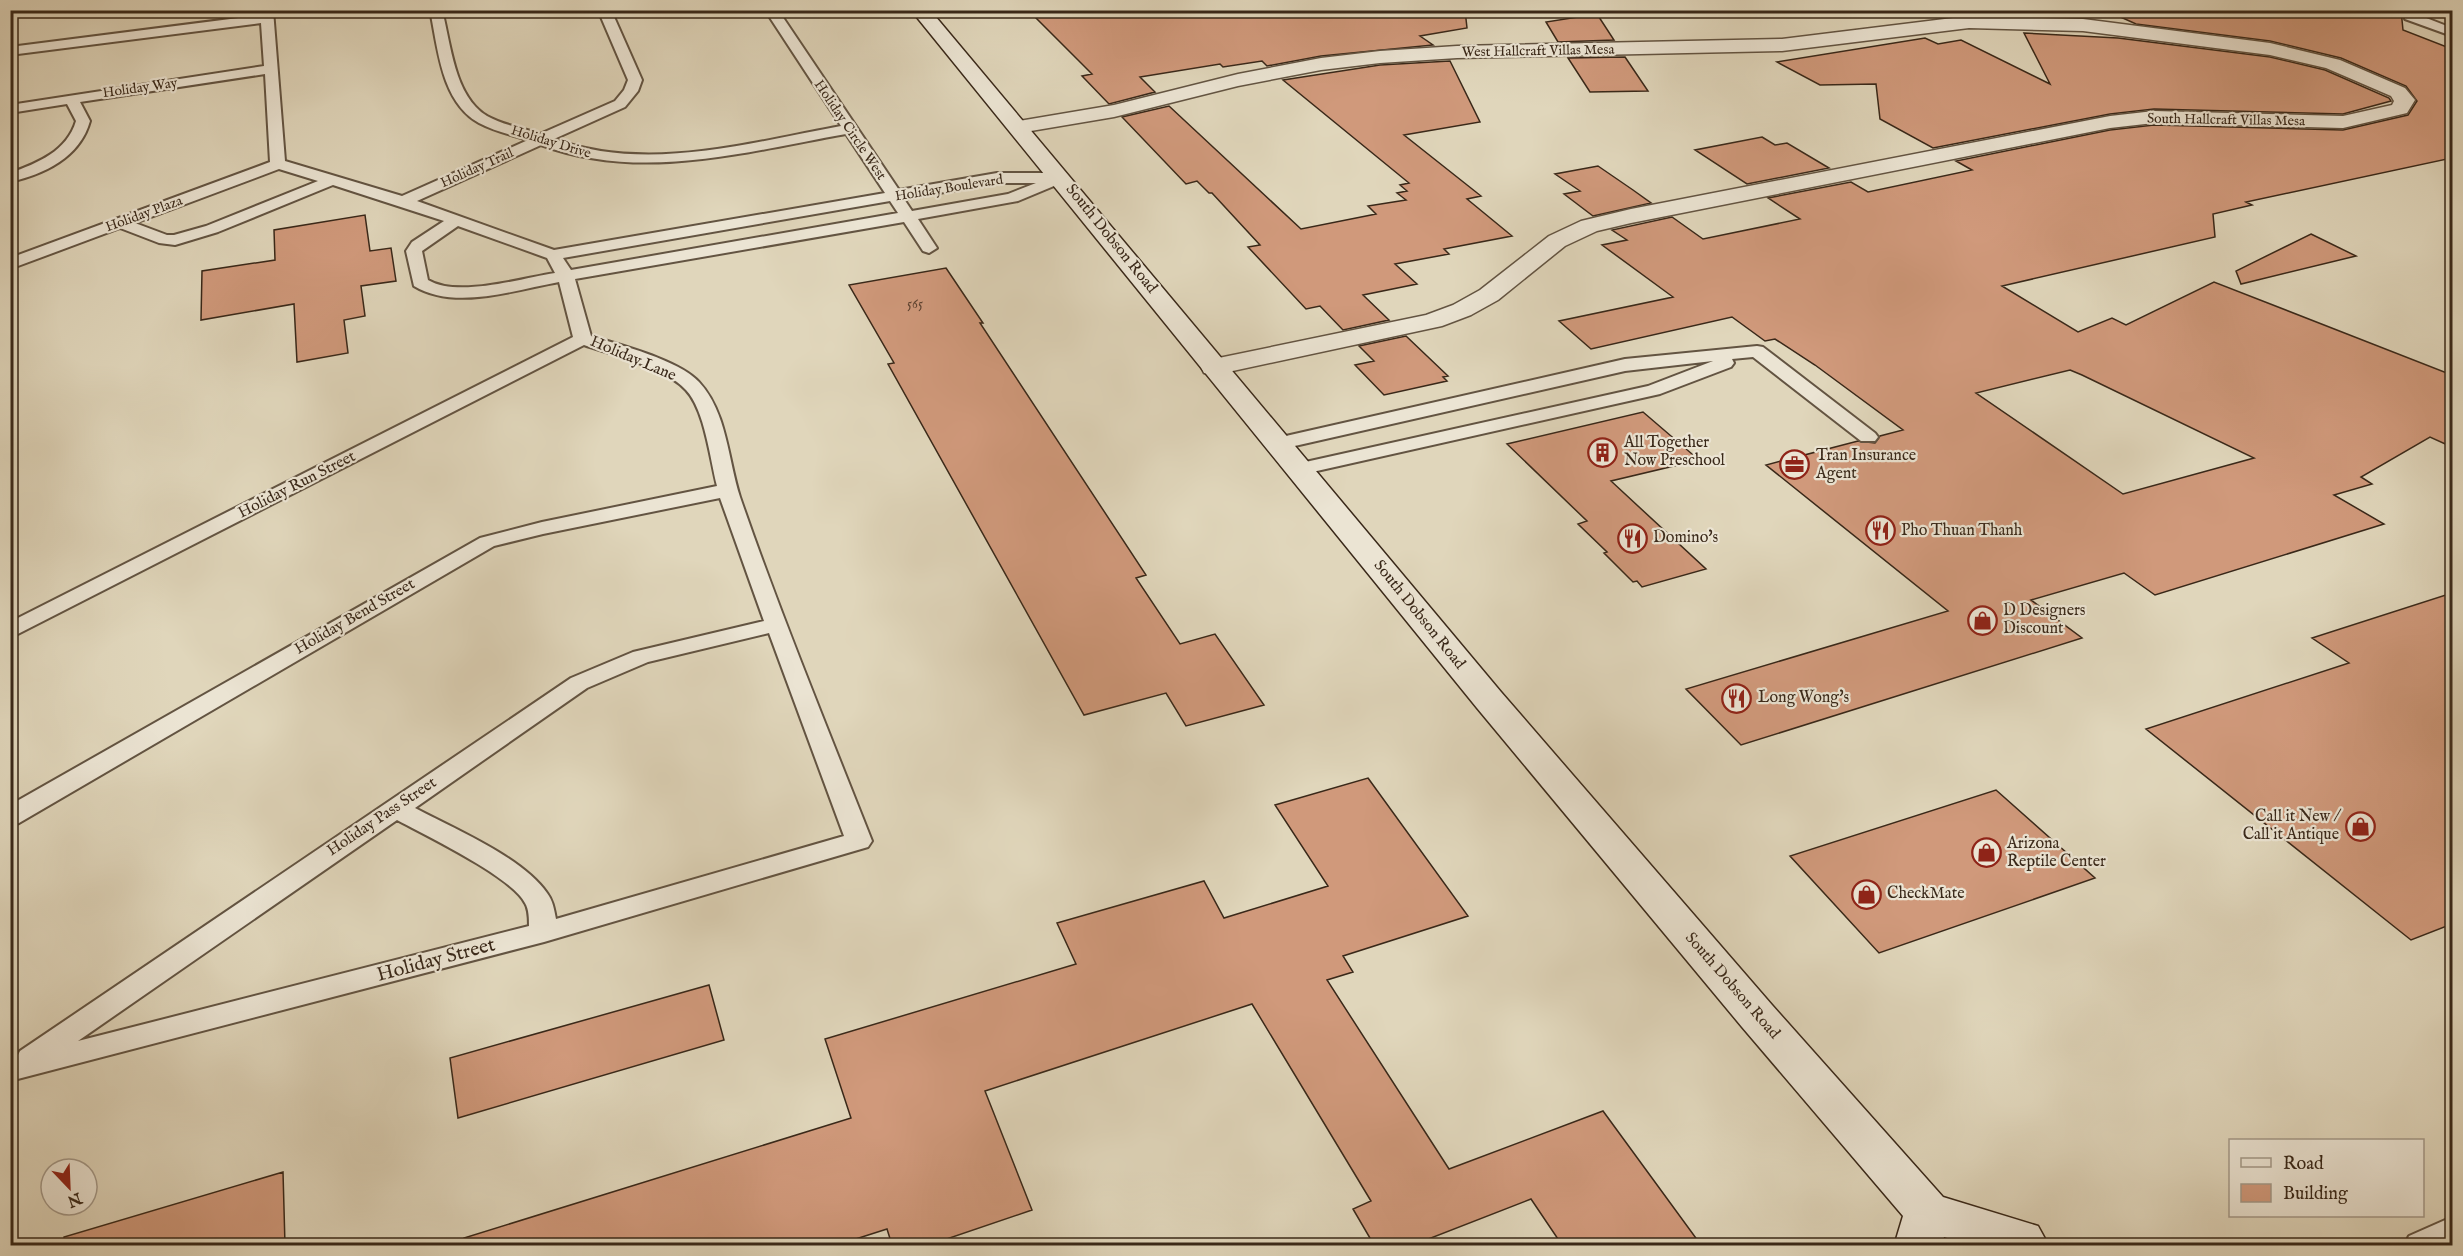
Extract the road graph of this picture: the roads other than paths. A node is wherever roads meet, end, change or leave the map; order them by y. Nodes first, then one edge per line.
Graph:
1 (436, 10) edge
2 (603, 10) edge
3 (771, 10) edge
4 (920, 10) edge
5 (2410, 10) edge
6 (267, 14) edge
7 (2062, 24) joint
8 (2452, 32) edge
9 (10, 51) edge
10 (270, 69) junction
11 (71, 98) junction
12 (10, 109) edge
13 (1019, 127) junction
14 (849, 129) junction
15 (541, 140) junction
16 (278, 164) junction
17 (10, 178) edge
18 (1061, 178) junction
19 (333, 180) junction
20 (894, 196) junction
21 (403, 201) junction
22 (907, 216) junction
23 (456, 221) junction
24 (121, 223) junction
25 (929, 248) dead end
26 (553, 255) junction
27 (10, 264) edge
28 (566, 276) junction
29 (583, 339) junction
30 (1757, 351) junction
31 (1214, 367) junction
32 (1516, 391) junction
33 (1541, 415) junction
34 (1868, 437) dead end
35 (1277, 444) junction
36 (1299, 470) junction
37 (728, 490) junction
38 (776, 625) junction
39 (10, 631) edge
40 (394, 808) junction
41 (10, 817) edge
42 (859, 841) joint
43 (544, 932) junction
44 (13, 1070) edge
45 (1923, 1228) edge
46 (2452, 1231) edge
47 (2026, 1245) edge
48 (2420, 1245) edge

1 - 15 lane, Holiday Drive
2 - 15 lane, Holiday Trail
3 - 14 lane, Holiday Circle West
4 - 13 street, South Dobson Road
5 - 8 lane
6 - 9 lane
6 - 10 lane
7 - 13 street, West Hallcraft Villas Mesa
7 - 31 street, South Hallcraft Villas Mesa
10 - 11 lane, Holiday Way
10 - 16 lane
11 - 12 lane, Holiday Way
11 - 17 lane
13 - 18 street, South Dobson Road
14 - 15 lane, Holiday Drive
14 - 20 lane, Holiday Circle West
15 - 21 lane, Holiday Trail
16 - 19 lane
16 - 24 lane, Holiday Plaza
18 - 20 lane, Holiday Boulevard
18 - 22 lane, Holiday Boulevard
18 - 31 street, South Dobson Road
19 - 21 lane
19 - 24 lane
20 - 22 lane, Holiday Circle West
20 - 26 lane, Holiday Boulevard
21 - 23 lane
22 - 25 lane, Holiday Circle West
22 - 28 lane, Holiday Boulevard
23 - 26 lane
23 - 28 lane, Holiday Boulevard
24 - 27 lane, Holiday Plaza
26 - 28 lane, Holiday Lane
28 - 29 lane, Holiday Lane
29 - 37 lane, Holiday Lane
29 - 39 lane, Holiday Run Street
30 - 32 lane
30 - 33 lane
30 - 34 lane
31 - 35 street, South Dobson Road
32 - 33 lane
32 - 35 lane
33 - 36 lane
35 - 36 street, South Dobson Road
36 - 45 street, South Dobson Road
37 - 38 lane, Holiday Lane
37 - 41 lane, Holiday Bend Street
38 - 40 lane, Holiday Pass Street
38 - 42 lane, Holiday Lane
40 - 43 lane
40 - 44 lane, Holiday Pass Street
42 - 43 lane, Holiday Street
43 - 44 lane, Holiday Street
45 - 47 street, South Dobson Road
46 - 48 lane

